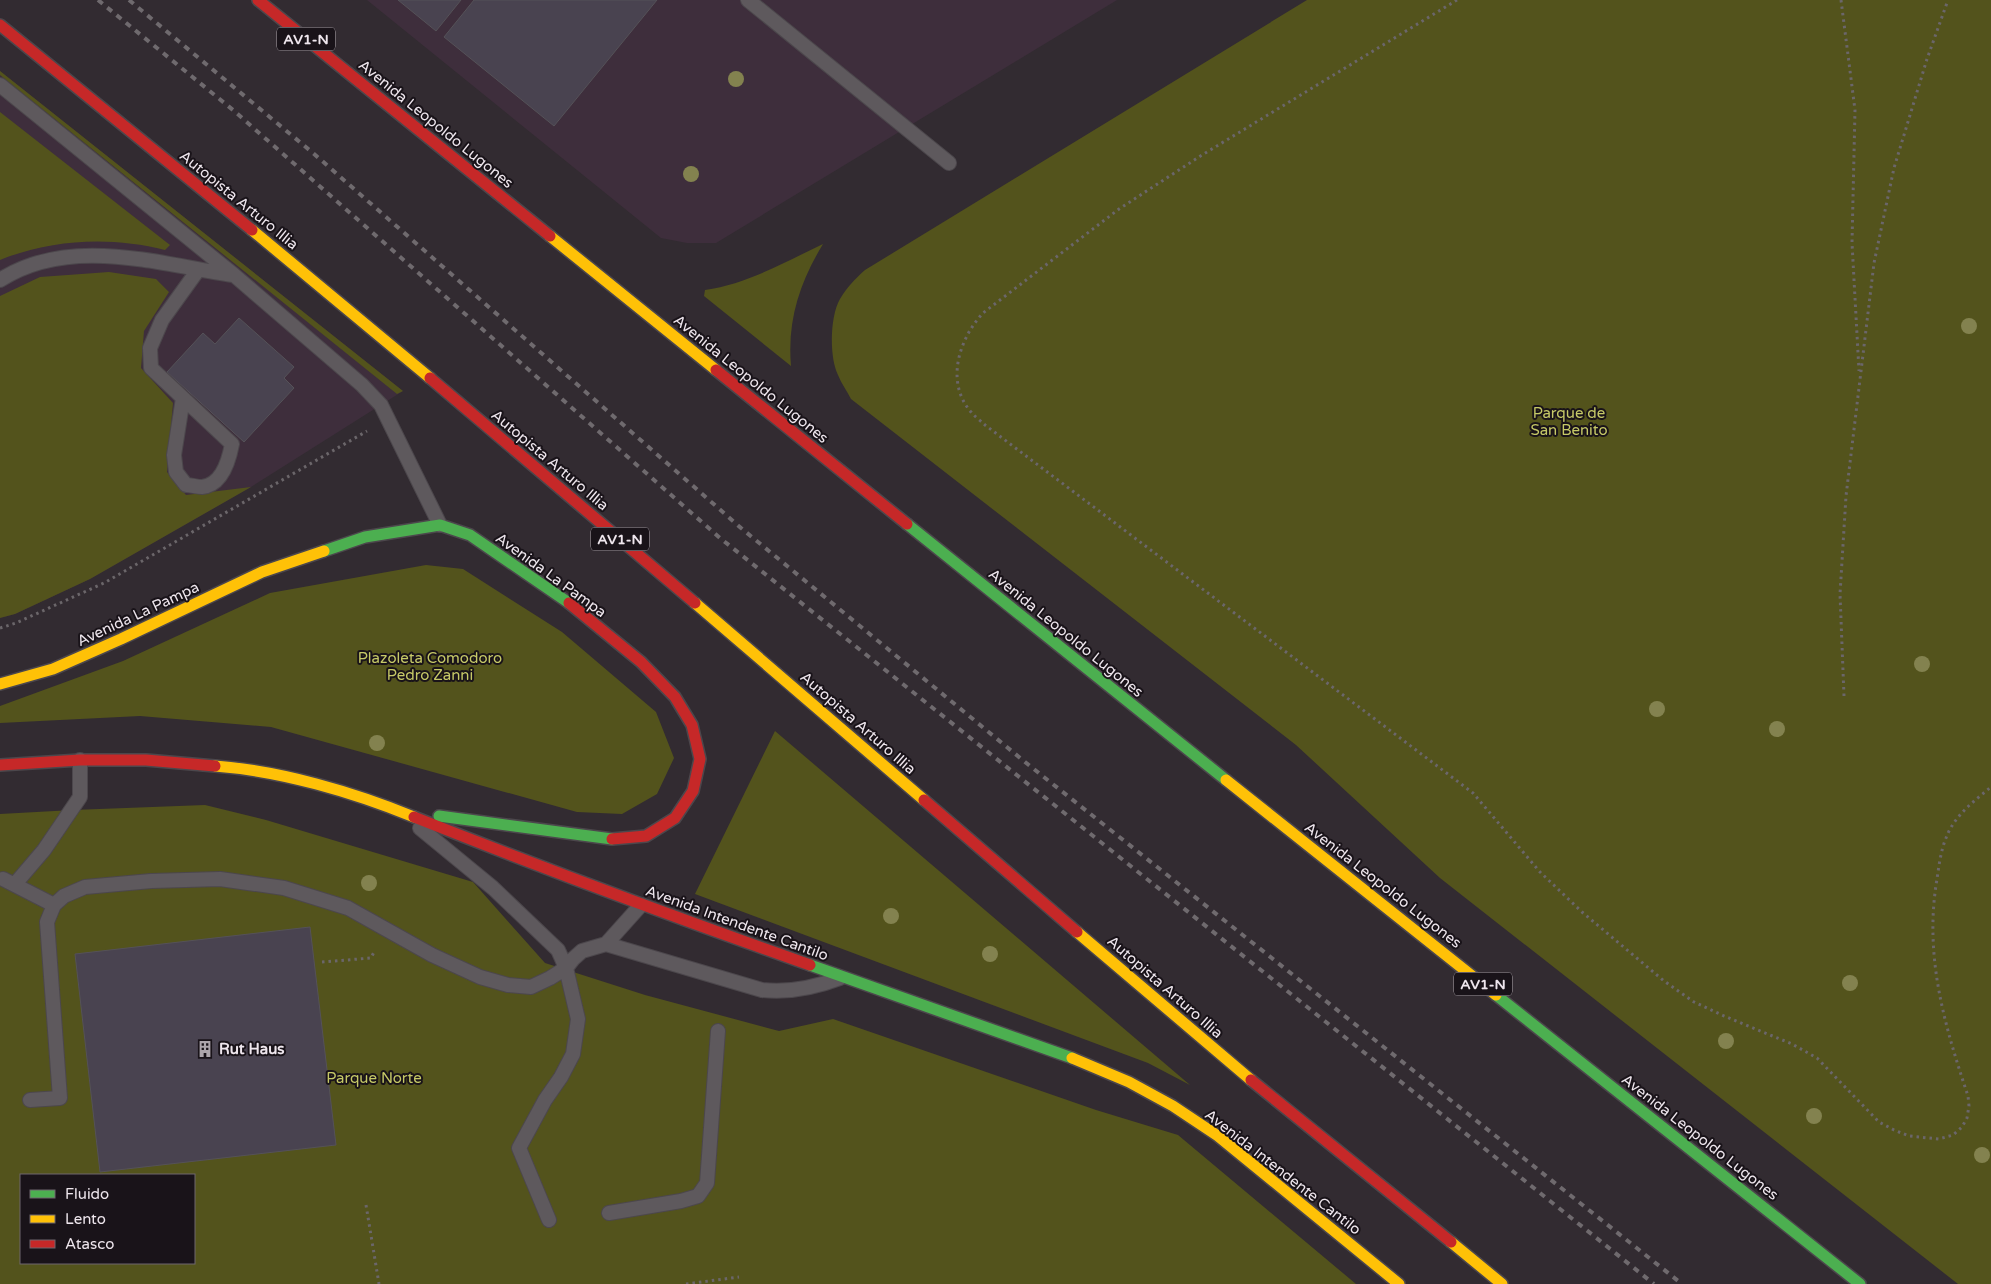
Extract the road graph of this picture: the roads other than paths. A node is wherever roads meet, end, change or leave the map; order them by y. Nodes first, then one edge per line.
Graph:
1 (258, 0) edge
2 (748, 0) edge
3 (0, 25) edge
4 (0, 85) edge
5 (949, 164) dead end
6 (198, 270) junction
7 (234, 275) junction
8 (0, 280) edge
9 (183, 398) junction
10 (440, 525) junction
11 (0, 684) edge
12 (80, 760) junction
13 (0, 765) edge
14 (398, 810) junction
15 (54, 905) junction
16 (641, 905) junction
17 (606, 944) junction
18 (566, 968) junction
19 (843, 976) junction
20 (718, 1032) dead end
21 (30, 1100) dead end
22 (609, 1212) dead end
23 (549, 1220) dead end
24 (1399, 1284) edge
25 (1502, 1284) edge
26 (1860, 1284) edge

1 - 26 main road, Avenida Leopoldo Lugones / AV1-N
2 - 5 lane
3 - 25 main road, Autopista Arturo Illia / AV1-N
4 - 7 lane
6 - 7 lane
6 - 8 lane
6 - 9 lane
7 - 10 lane
9 - 9 lane
10 - 11 main road, Avenida La Pampa
10 - 14 main road, Avenida La Pampa
12 - 13 main road, Avenida Intendente Cantilo
12 - 14 main road, Avenida Intendente Cantilo
12 - 15 lane
14 - 16 main road, Avenida Intendente Cantilo
14 - 18 lane
15 - 18 lane
15 - 21 lane
16 - 17 lane
16 - 19 main road, Avenida Intendente Cantilo
17 - 18 lane
17 - 19 lane
18 - 23 lane
19 - 24 main road, Avenida Intendente Cantilo
20 - 22 lane

